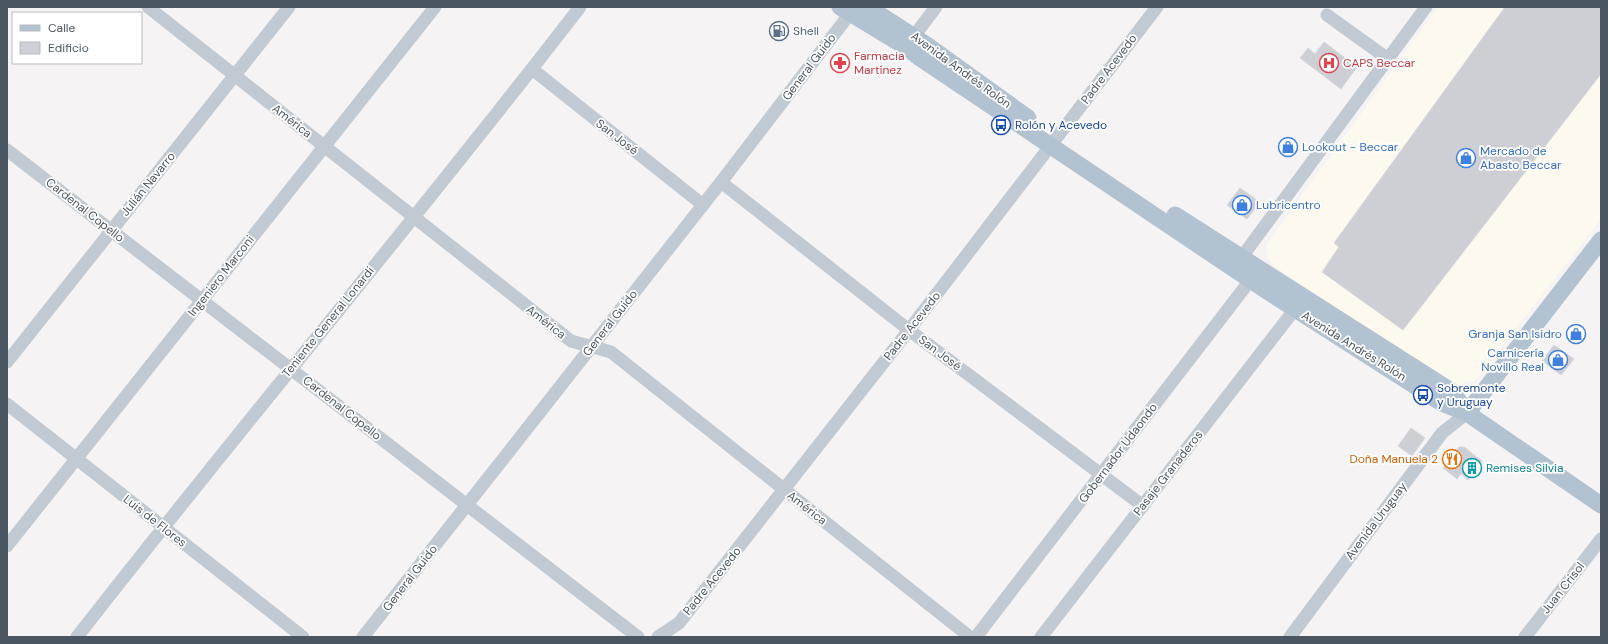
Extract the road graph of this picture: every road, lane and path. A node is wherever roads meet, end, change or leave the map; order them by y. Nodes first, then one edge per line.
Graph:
1 (148, 7) edge
2 (290, 7) edge
3 (436, 7) edge
4 (580, 7) edge
5 (868, 7) edge
6 (936, 7) edge
7 (1157, 7) edge
8 (1426, 7) edge
9 (849, 9) edge
10 (1327, 15) dead end
11 (910, 41) junction
12 (1388, 59) junction
13 (532, 69) junction
14 (235, 76) junction
15 (1054, 142) junction
16 (324, 146) junction
17 (7, 150) edge
18 (721, 182) junction
19 (703, 205) junction
20 (414, 216) junction
21 (111, 230) junction
22 (1598, 249) edge
23 (1237, 263) junction
24 (1255, 274) junction
25 (202, 300) junction
26 (1295, 309) junction
27 (909, 330) junction
28 (592, 346) junction
29 (7, 362) edge
30 (290, 368) junction
31 (7, 404) edge
32 (1467, 413) junction
33 (76, 459) junction
34 (1101, 474) junction
35 (784, 490) junction
36 (467, 505) junction
37 (1601, 505) edge
38 (1143, 506) junction
39 (163, 527) junction
40 (1601, 539) edge
41 (7, 546) edge
42 (77, 637) edge
43 (303, 637) edge
44 (363, 637) edge
45 (638, 637) edge
46 (658, 637) edge
47 (970, 637) edge
48 (976, 637) edge
49 (1041, 637) edge
50 (1290, 637) edge
51 (1525, 637) edge

1 - 14 street, América
2 - 14 street, Julián Navarro
3 - 16 street, Ingeniero Marconi
4 - 13 street, Teniente General Lonardi
5 - 11 main road, Avenida Andrés Rolón
6 - 11 street
7 - 15 street, Padre Acevedo
8 - 12 street
9 - 11 main road, Avenida Andrés Rolón
9 - 18 street, General Guido
10 - 12 street
11 - 15 main road, Avenida Andrés Rolón
12 - 23 street
13 - 19 street, San José
13 - 20 street, Teniente General Lonardi
14 - 16 street, América
14 - 21 street, Julián Navarro
15 - 23 main road, Avenida Andrés Rolón
15 - 27 street, Padre Acevedo
16 - 20 street, América
16 - 25 street, Ingeniero Marconi
17 - 21 street, Cardenal Copello
18 - 19 street, General Guido
18 - 27 street, San José
19 - 28 street, General Guido
20 - 28 street, América
20 - 30 street, Teniente General Lonardi
21 - 25 street, Cardenal Copello
21 - 29 street, Julián Navarro
22 - 32 main road, Avenida Uruguay
23 - 24 main road, Avenida Andrés Rolón
24 - 26 main road, Avenida Andrés Rolón
24 - 32 main road, Avenida Andrés Rolón
24 - 34 street, Gobernador Udaondo
25 - 30 street, Cardenal Copello
25 - 33 street, Ingeniero Marconi
26 - 32 main road, Avenida Andrés Rolón
26 - 38 street, Pasaje Granaderos
27 - 34 street, San José
27 - 35 street, Padre Acevedo
28 - 35 street, América
28 - 36 street, General Guido
30 - 36 street, Cardenal Copello
30 - 39 street, Teniente General Lonardi
31 - 33 street, Luis de Flores
32 - 37 main road
32 - 50 street, Avenida Uruguay
33 - 39 street, Luis de Flores
33 - 41 street, Ingeniero Marconi
34 - 38 street, San José
34 - 48 street, Gobernador Udaondo
35 - 46 street, Padre Acevedo
35 - 47 street, América
36 - 44 street, General Guido
36 - 45 street, Cardenal Copello
38 - 49 street, Pasaje Granaderos
39 - 42 street, Teniente General Lonardi
39 - 43 street, Luis de Flores
40 - 51 street, Juan Crisol

